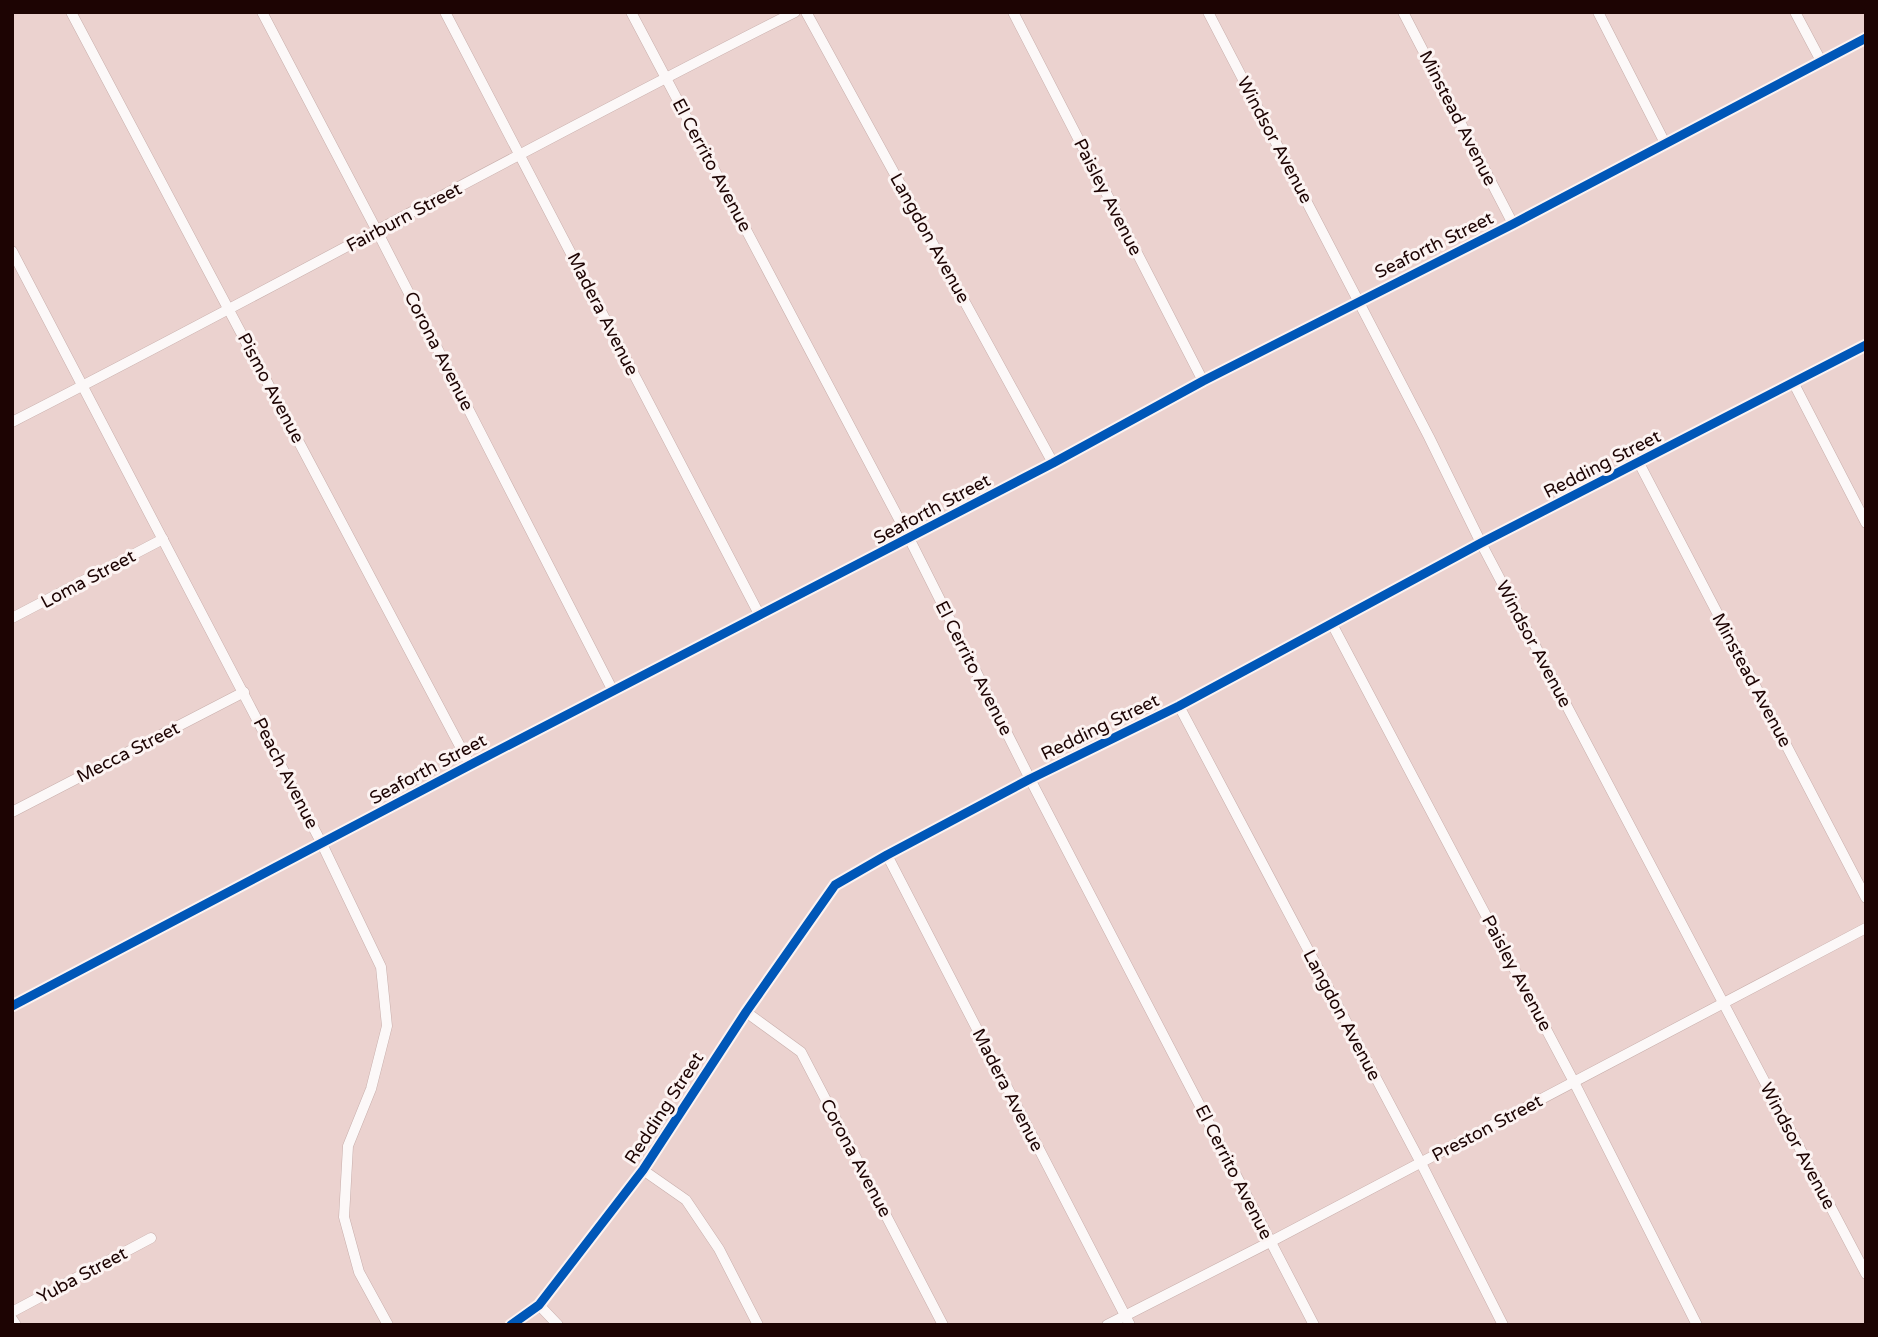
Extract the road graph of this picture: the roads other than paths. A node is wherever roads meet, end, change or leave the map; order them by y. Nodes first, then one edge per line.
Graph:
1 (71, 12) edge
2 (262, 12) edge
3 (446, 12) edge
4 (631, 12) edge
5 (795, 12) edge
6 (806, 12) edge
7 (1013, 12) edge
8 (1208, 12) edge
9 (1403, 12) edge
10 (1598, 12) edge
11 (1796, 12) edge
12 (1866, 38) edge
13 (1821, 61) junction
14 (666, 77) junction
15 (1665, 143) junction
16 (520, 155) junction
17 (1513, 224) junction
18 (377, 231) junction
19 (12, 251) edge
20 (1359, 300) junction
21 (229, 308) junction
22 (1866, 345) edge
23 (1203, 381) junction
24 (1793, 382) junction
25 (84, 385) junction
26 (12, 422) edge
27 (1053, 463) junction
28 (1639, 463) junction
29 (1866, 523) edge
30 (909, 538) junction
31 (163, 540) junction
32 (1481, 543) junction
33 (760, 616) junction
34 (12, 618) edge
35 (1332, 624) junction
36 (613, 691) junction
37 (244, 692) junction
38 (1179, 706) junction
39 (470, 765) junction
40 (1030, 779) junction
41 (12, 811) edge
42 (322, 844) junction
43 (887, 855) junction
44 (1866, 898) edge
45 (1866, 928) edge
46 (1723, 1004) junction
47 (12, 1006) edge
48 (746, 1012) junction
49 (1574, 1082) junction
50 (1421, 1163) junction
51 (643, 1170) junction
52 (151, 1238) dead end
53 (1270, 1242) junction
54 (1866, 1274) edge
55 (539, 1305) junction
56 (12, 1312) edge
57 (12, 1319) edge
58 (1128, 1320) edge
59 (16, 1325) edge
60 (388, 1325) edge
61 (511, 1325) edge
62 (558, 1325) edge
63 (758, 1325) edge
64 (943, 1325) edge
65 (1107, 1325) edge
66 (1314, 1325) edge
67 (1503, 1325) edge
68 (1697, 1325) edge

1 - 21 street, Pismo Avenue
2 - 18 street, Corona Avenue
3 - 16 street, Madera Avenue
4 - 14 street, El Cerrito Avenue
5 - 14 street, Fairburn Street
6 - 27 street, Langdon Avenue
7 - 23 street, Paisley Avenue
8 - 20 street, Windsor Avenue
9 - 17 street, Minstead Avenue
10 - 15 street
11 - 13 street
12 - 13 street, Seaforth Street
13 - 15 street, Seaforth Street
14 - 16 street, Fairburn Street
14 - 30 street, El Cerrito Avenue
15 - 17 street, Seaforth Street
16 - 18 street, Fairburn Street
16 - 33 street, Madera Avenue
17 - 20 street, Seaforth Street
18 - 21 street, Fairburn Street
18 - 36 street, Corona Avenue
19 - 25 street, Peach Avenue
20 - 23 street, Seaforth Street
20 - 32 street, Windsor Avenue
21 - 25 street, Fairburn Street
21 - 39 street, Pismo Avenue
22 - 24 street, Redding Street
23 - 27 street, Seaforth Street
24 - 28 street, Redding Street
24 - 29 street
25 - 26 street, Fairburn Street
25 - 31 street, Peach Avenue
27 - 30 street, Seaforth Street
28 - 32 street, Redding Street
28 - 44 street, Minstead Avenue
30 - 33 street, Seaforth Street
30 - 40 street, El Cerrito Avenue
31 - 34 street, Loma Street
31 - 37 street, Peach Avenue
32 - 35 street, Redding Street
32 - 46 street, Windsor Avenue
33 - 36 street, Seaforth Street
35 - 38 street, Redding Street
35 - 49 street, Paisley Avenue
36 - 39 street, Seaforth Street
37 - 41 street, Mecca Street
37 - 42 street, Peach Avenue
38 - 40 street, Redding Street
38 - 50 street, Langdon Avenue
39 - 42 street, Seaforth Street
40 - 43 street, Redding Street
40 - 53 street, El Cerrito Avenue
42 - 47 street, Seaforth Street
42 - 60 street, Peach Avenue
43 - 48 street, Redding Street
43 - 58 street, Madera Avenue
45 - 46 street, Preston Street
46 - 49 street, Preston Street
46 - 54 street, Windsor Avenue
48 - 51 street, Redding Street
48 - 64 street, Corona Avenue
49 - 50 street, Preston Street
49 - 68 street, Paisley Avenue
50 - 53 street, Preston Street
50 - 67 street, Langdon Avenue
51 - 55 street, Redding Street
51 - 63 street
52 - 56 street, Yuba Street
53 - 58 street, Preston Street
53 - 66 street, El Cerrito Avenue
55 - 61 street, Redding Street
55 - 62 street
57 - 59 street
58 - 65 street, Preston Street

